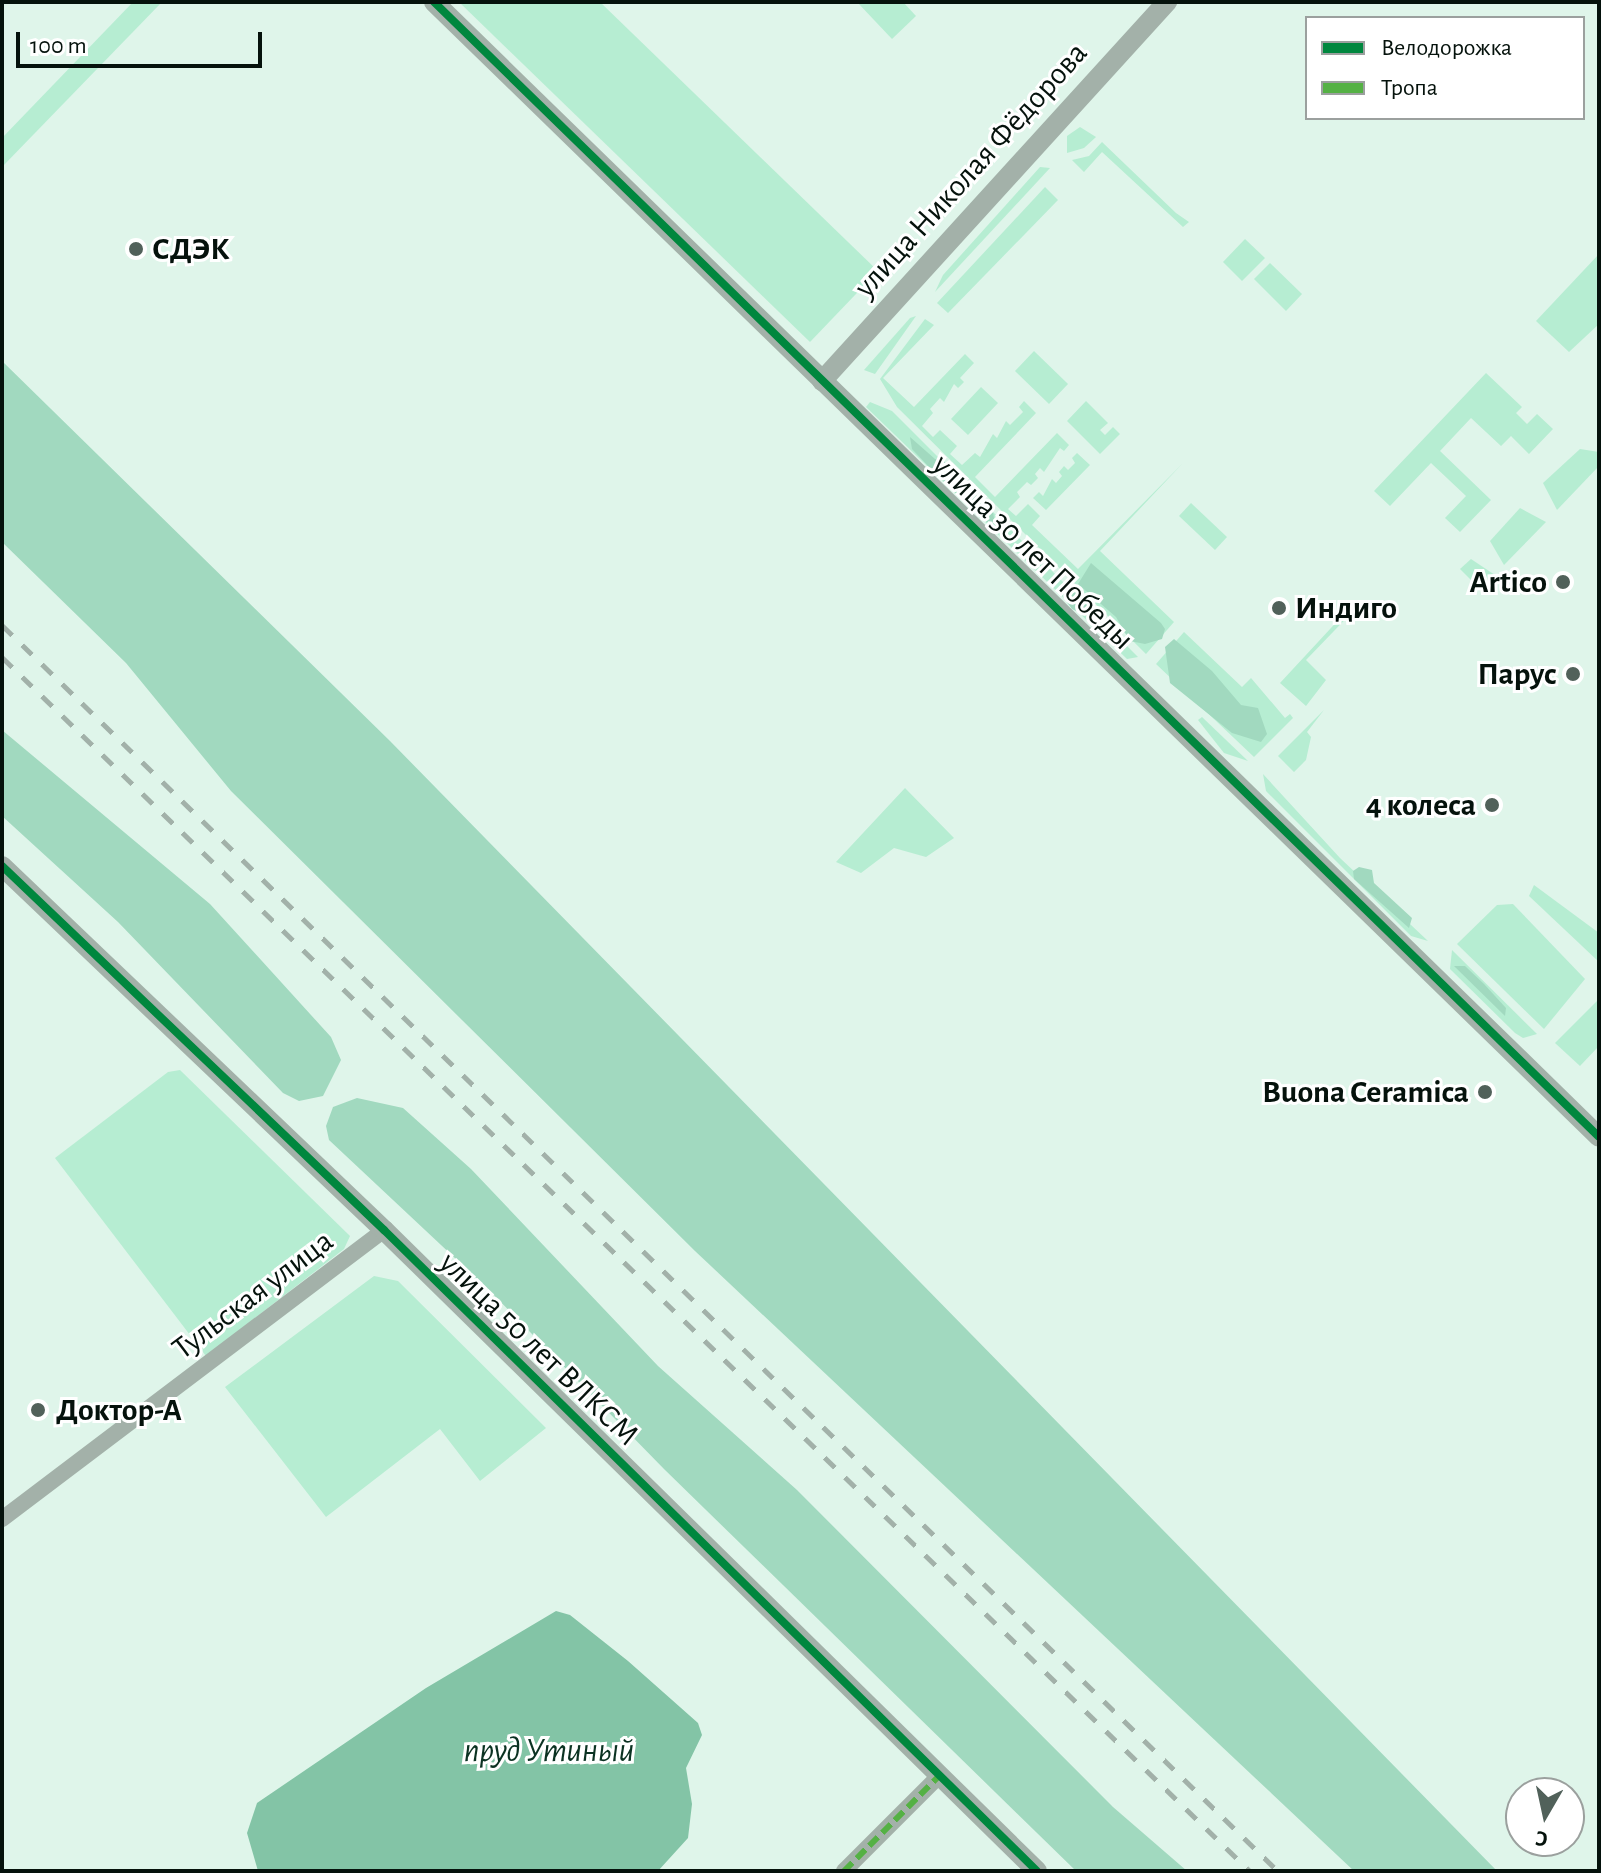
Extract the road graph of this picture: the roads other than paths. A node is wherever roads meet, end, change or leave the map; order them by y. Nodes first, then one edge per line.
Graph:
1 (434, 2) edge
2 (1167, 2) edge
3 (822, 381) junction
4 (2, 866) edge
5 (1599, 1137) edge
6 (384, 1230) junction
7 (2, 1519) edge
8 (940, 1775) junction
9 (844, 1871) edge
10 (1037, 1871) edge

1 - 3 street, улица 30 лет Победы
2 - 3 street, улица Николая Фёдорова
3 - 5 street, улица 30 лет Победы
4 - 6 street, улица 50 лет ВЛКСМ
6 - 7 street, Тульская улица
6 - 8 street, улица 50 лет ВЛКСМ
8 - 9 street
8 - 10 street, улица 50 лет ВЛКСМ

